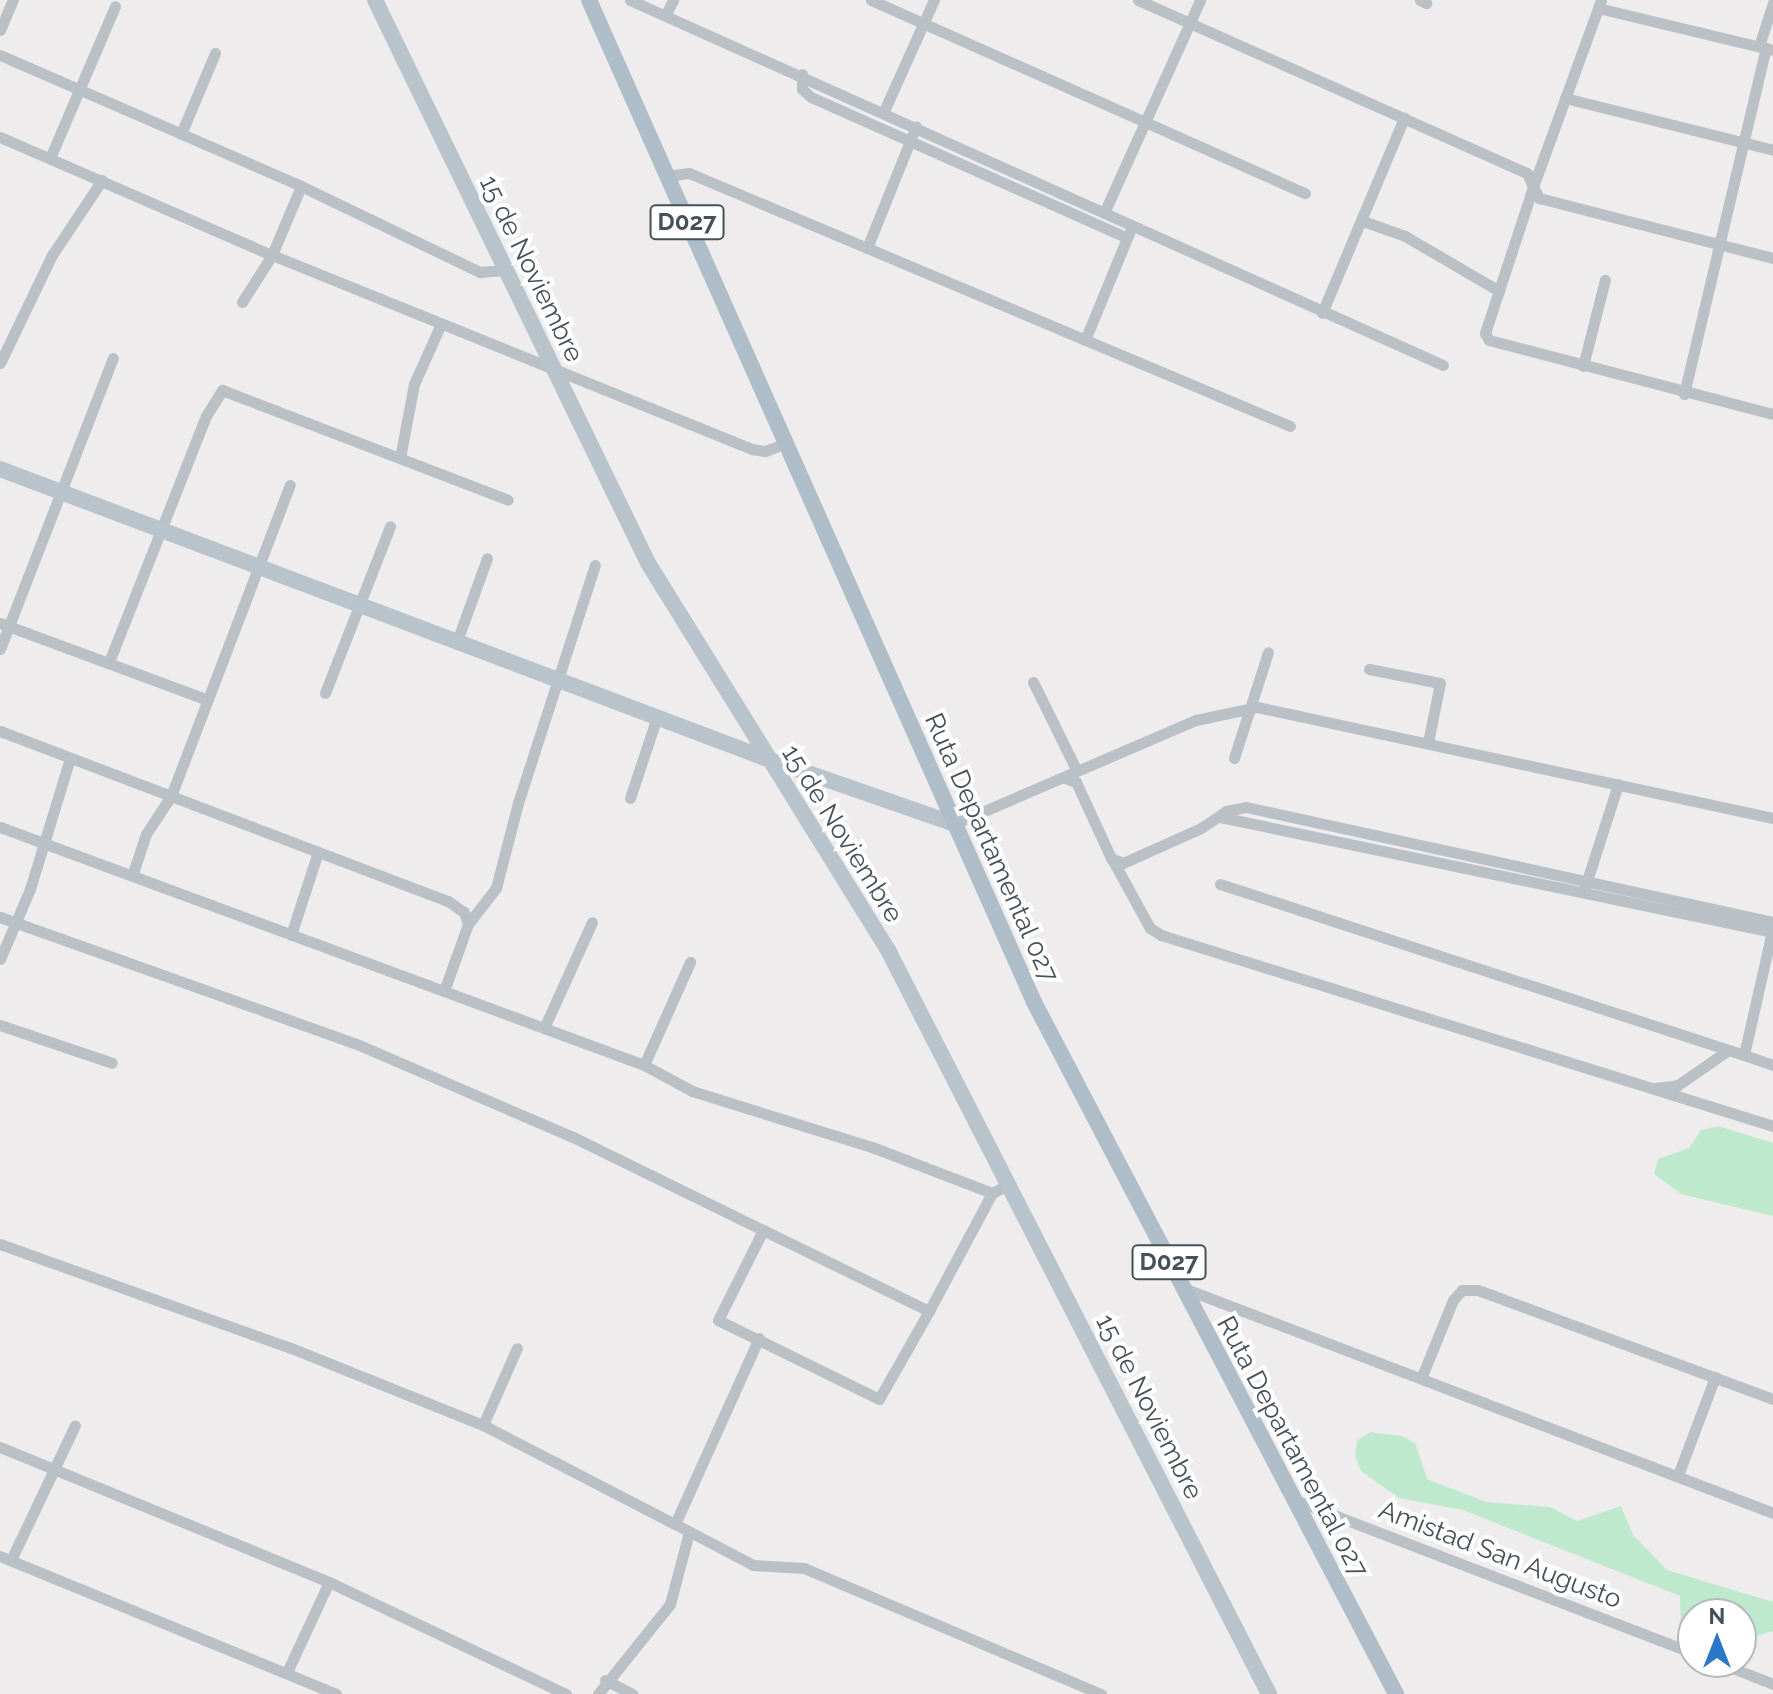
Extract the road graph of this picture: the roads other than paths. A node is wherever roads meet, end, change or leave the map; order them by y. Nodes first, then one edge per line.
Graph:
1 (13, 0) edge
2 (375, 0) edge
3 (589, 0) edge
4 (630, 0) edge
5 (673, 0) edge
6 (871, 0) edge
7 (934, 0) edge
8 (1138, 0) edge
9 (1200, 0) edge
10 (1773, 3) edge
11 (1600, 4) edge
12 (115, 6) dead end
13 (666, 14) junction
14 (1190, 22) junction
15 (923, 23) junction
16 (0, 30) edge
17 (1766, 48) edge
18 (215, 53) dead end
19 (0, 55) edge
20 (802, 74) junction
21 (79, 90) junction
22 (1565, 98) junction
23 (884, 111) junction
24 (1404, 118) junction
25 (1144, 122) junction
26 (916, 126) junction
27 (181, 134) junction
28 (0, 137) edge
29 (910, 141) junction
30 (1744, 142) junction
31 (1773, 150) edge
32 (50, 158) junction
33 (667, 176) junction
34 (102, 180) junction
35 (301, 186) junction
36 (1533, 187) junction
37 (1305, 193) dead end
38 (1104, 213) junction
39 (1363, 221) junction
40 (1132, 226) junction
41 (1127, 238) junction
42 (1719, 245) junction
43 (867, 248) junction
44 (272, 255) junction
45 (1773, 258) edge
46 (504, 270) junction
47 (1605, 280) dead end
48 (1499, 291) junction
49 (242, 302) dead end
50 (1322, 313) junction
51 (441, 324) junction
52 (1085, 340) junction
53 (113, 358) dead end
54 (0, 363) edge
55 (1443, 365) dead end
56 (1583, 366) junction
57 (554, 370) junction
58 (1684, 394) junction
59 (1773, 414) edge
60 (1290, 426) dead end
61 (784, 444) junction
62 (400, 458) junction
63 (0, 469) edge
64 (290, 485) dead end
65 (62, 492) junction
66 (508, 500) dead end
67 (390, 526) dead end
68 (161, 529) junction
69 (487, 558) dead end
70 (595, 565) dead end
71 (258, 566) junction
72 (360, 604) junction
73 (5, 625) edge
74 (457, 641) junction
75 (0, 649) edge
76 (1268, 652) dead end
77 (109, 662) junction
78 (1369, 669) dead end
79 (556, 679) junction
80 (1033, 682) dead end
81 (325, 693) dead end
82 (205, 699) junction
83 (1252, 708) junction
84 (657, 717) junction
85 (0, 731) edge
86 (1428, 742) junction
87 (70, 758) junction
88 (765, 758) junction
89 (1234, 758) dead end
90 (1077, 771) junction
91 (1063, 777) junction
92 (1618, 784) junction
93 (171, 796) junction
94 (630, 798) dead end
95 (1773, 818) edge
96 (954, 824) junction
97 (0, 827) edge
98 (41, 842) junction
99 (318, 852) junction
100 (1111, 858) junction
101 (132, 876) junction
102 (1220, 884) dead end
103 (1585, 886) junction
104 (0, 917) edge
105 (15, 922) junction
106 (592, 922) dead end
107 (468, 924) junction
108 (1773, 928) edge
109 (291, 935) junction
110 (0, 959) edge
111 (690, 962) dead end
112 (444, 991) junction
113 (0, 1025) edge
114 (544, 1028) junction
115 (1727, 1051) junction
116 (1744, 1055) junction
117 (112, 1063) dead end
118 (644, 1065) junction
119 (1773, 1065) edge
120 (1642, 1086) junction
121 (1773, 1126) edge
122 (1008, 1185) junction
123 (992, 1193) junction
124 (763, 1230) junction
125 (0, 1244) edge
126 (1182, 1288) junction
127 (929, 1311) junction
128 (759, 1338) junction
129 (517, 1348) dead end
130 (1422, 1376) junction
131 (1715, 1377) junction
132 (1773, 1399) edge
133 (75, 1425) dead end
134 (483, 1425) junction
135 (0, 1447) edge
136 (56, 1469) junction
137 (1678, 1475) junction
138 (1291, 1498) junction
139 (1773, 1513) edge
140 (675, 1524) junction
141 (689, 1532) junction
142 (6, 1558) edge
143 (329, 1582) junction
144 (1677, 1647) edge
145 (287, 1672) junction
146 (605, 1680) junction
147 (336, 1694) edge
148 (566, 1694) edge
149 (598, 1694) edge
150 (633, 1694) edge
151 (1101, 1694) edge
152 (1269, 1694) edge
153 (1396, 1694) edge

1 - 16 street
2 - 46 street, 15 de Noviembre
3 - 33 main road, Ruta Departamental 027 / D027
4 - 13 street
5 - 13 street
6 - 15 street
7 - 15 street
8 - 14 street
9 - 14 street
10 - 17 street
11 - 17 street
11 - 22 street
12 - 21 street
13 - 20 street
14 - 24 street
14 - 25 street
15 - 23 street
15 - 25 street
17 - 30 street
18 - 27 street
19 - 21 street
20 - 23 street
20 - 29 street
21 - 27 street
21 - 32 street
22 - 30 street
22 - 36 street
23 - 26 street
24 - 36 street
24 - 39 street
25 - 37 street
25 - 38 street
26 - 29 street
26 - 38 street
27 - 35 street
28 - 32 street
29 - 41 street
29 - 43 street
30 - 31 street
30 - 42 street
32 - 34 street
33 - 43 street
33 - 61 main road, Ruta Departamental 027 / D027
34 - 44 street
34 - 54 street
35 - 44 street
35 - 46 street
36 - 42 street
36 - 48 street
38 - 40 street
39 - 48 street
39 - 50 street
40 - 41 street
40 - 50 street
41 - 52 street
42 - 45 street
42 - 58 street
43 - 52 street
44 - 49 street
44 - 51 street
46 - 57 street, 15 de Noviembre
47 - 56 street
48 - 56 street
50 - 55 street
51 - 57 street
51 - 62 street
52 - 60 street
53 - 65 street
56 - 58 street
57 - 61 street
57 - 88 street, 15 de Noviembre
58 - 59 street
61 - 96 main road, Ruta Departamental 027 / D027
62 - 66 street
62 - 68 street
63 - 65 street
64 - 71 street
65 - 68 street
65 - 73 street
67 - 72 street
68 - 71 street
68 - 77 street
69 - 74 street
70 - 79 street
71 - 72 street
71 - 82 street
72 - 74 street
72 - 81 street
73 - 75 street
73 - 77 street
74 - 79 street
76 - 83 street
77 - 82 street
78 - 86 street
79 - 84 street
79 - 107 street
80 - 90 street
82 - 93 street
83 - 86 street
83 - 89 street
83 - 90 street
84 - 88 street
84 - 94 street
85 - 87 street
86 - 92 street
87 - 93 street
87 - 98 street
88 - 96 street
88 - 122 street, 15 de Noviembre
90 - 91 street
91 - 96 street
91 - 100 street
92 - 95 street
92 - 103 street
93 - 99 street
93 - 101 street
96 - 126 main road, Ruta Departamental 027 / D027
97 - 98 street
98 - 101 street
98 - 105 street
99 - 107 street
99 - 109 street
100 - 103 street
100 - 120 street
101 - 109 street
102 - 115 street
103 - 108 street
104 - 105 street
105 - 110 street
105 - 124 street
106 - 114 street
107 - 112 street
108 - 116 street
109 - 112 street
111 - 118 street
112 - 114 street
113 - 117 street
114 - 118 street
115 - 116 street
115 - 120 street
116 - 119 street
118 - 123 street
120 - 121 street
122 - 123 street
122 - 152 street, 15 de Noviembre
123 - 127 street
124 - 127 street
124 - 128 street
125 - 134 street
126 - 130 street
126 - 138 main road, Ruta Departamental 027 / D027
127 - 128 street
128 - 140 street
129 - 134 street
130 - 131 street
130 - 137 street
131 - 132 street
131 - 137 street
133 - 136 street
134 - 140 street
135 - 136 street
136 - 142 street
136 - 143 street
137 - 139 street
138 - 144 street, Amistad San Augusto
138 - 153 main road, Ruta Departamental 027 / D027
140 - 141 street
141 - 146 street
141 - 151 street
142 - 145 street
143 - 145 street
143 - 148 street
145 - 147 street
146 - 149 street
146 - 150 street

